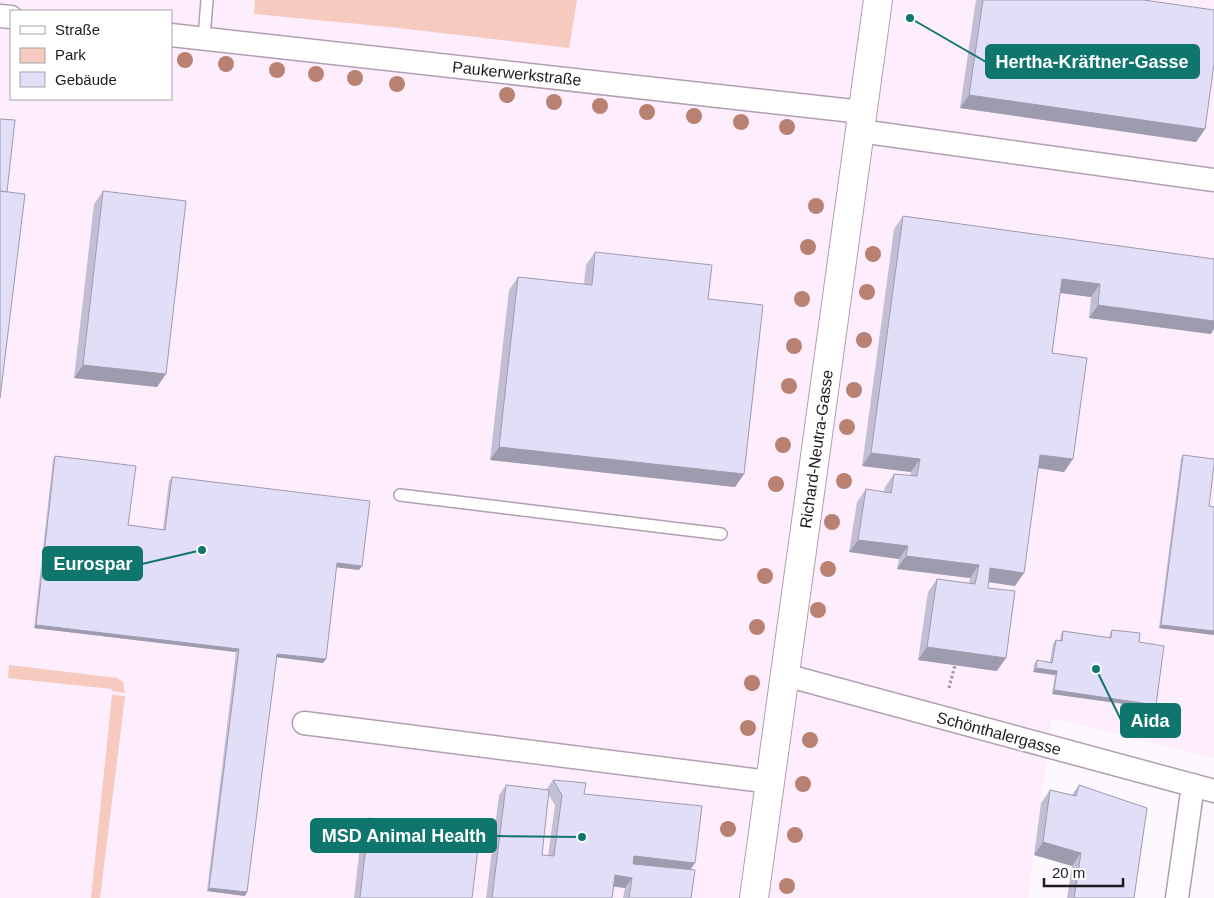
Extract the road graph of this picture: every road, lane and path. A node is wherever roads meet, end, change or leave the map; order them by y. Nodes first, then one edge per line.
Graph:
1 (207, 0) edge
2 (878, 0) edge
3 (172, 35) edge
4 (204, 38) junction
5 (861, 122) junction
6 (1214, 180) edge
7 (400, 495) dead end
8 (721, 534) dead end
9 (955, 665) edge
10 (785, 675) junction
11 (949, 688) dead end
12 (304, 723) dead end
13 (770, 782) junction
14 (1204, 788) edge
15 (754, 898) edge
16 (1178, 898) edge

1 - 4 lane
2 - 5 street, Richard-Neutra-Gasse
3 - 4 street, Paukerwerkstraße
4 - 5 street, Paukerwerkstraße
5 - 6 street, Paukerwerkstraße
5 - 10 street, Richard-Neutra-Gasse
7 - 8 lane
9 - 11 path
10 - 13 street, Richard-Neutra-Gasse
10 - 14 street, Schönthalergasse
12 - 13 street
13 - 15 street, Richard-Neutra-Gasse
14 - 16 street

